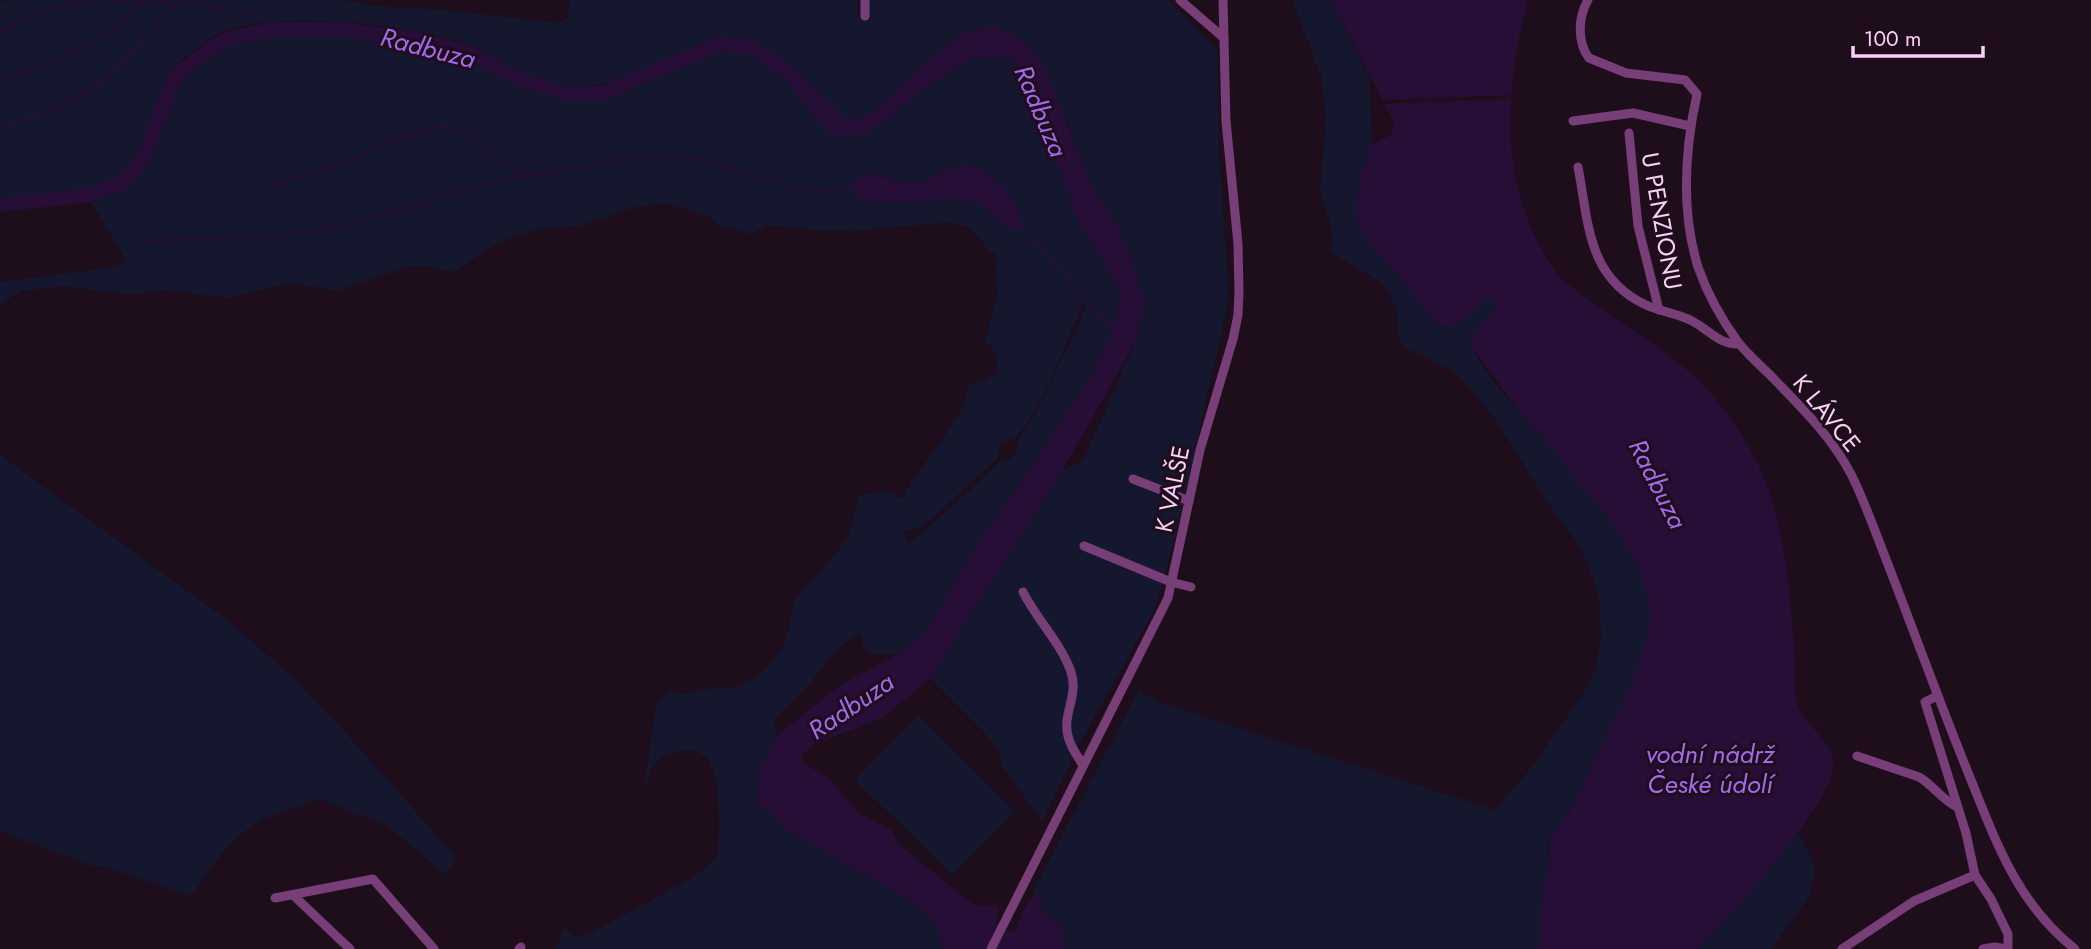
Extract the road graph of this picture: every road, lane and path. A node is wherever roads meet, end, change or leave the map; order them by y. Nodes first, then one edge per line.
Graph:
1 (865, 0) edge
2 (1180, 0) edge
3 (1223, 0) edge
4 (1588, 0) edge
5 (865, 16) dead end
6 (1224, 37) junction
7 (1573, 121) dead end
8 (1690, 126) junction
9 (1629, 133) dead end
10 (1578, 167) dead end
11 (1659, 310) junction
12 (1739, 344) junction
13 (1133, 479) dead end
14 (1189, 501) junction
15 (1084, 546) dead end
16 (1171, 582) junction
17 (1191, 587) dead end
18 (1023, 592) dead end
19 (1937, 696) junction
20 (1857, 756) dead end
21 (1083, 765) junction
22 (1956, 807) junction
23 (1975, 875) junction
24 (293, 895) junction
25 (275, 898) dead end
26 (350, 949) edge
27 (434, 949) edge
28 (991, 949) edge
29 (1842, 949) edge
30 (1983, 949) edge
31 (2008, 949) edge
32 (2075, 949) edge

1 - 5 street
2 - 6 street
3 - 6 street, K VALŠE
4 - 8 street, K LÁVCE
6 - 14 street, K VALŠE
7 - 8 street
8 - 12 street, K LÁVCE
9 - 11 street, U PENZIONU
10 - 11 street
11 - 12 street, U PENZIONU
12 - 19 street, K LÁVCE
13 - 14 street
14 - 16 street, K VALŠE
15 - 16 street
16 - 17 street
16 - 21 street, K VALŠE
18 - 21 street
19 - 22 street
19 - 32 street, K LÁVCE
20 - 22 street
21 - 28 street, K VALŠE
22 - 23 street
23 - 29 street
23 - 31 street
24 - 25 street
24 - 26 street
24 - 27 street
30 - 31 street

